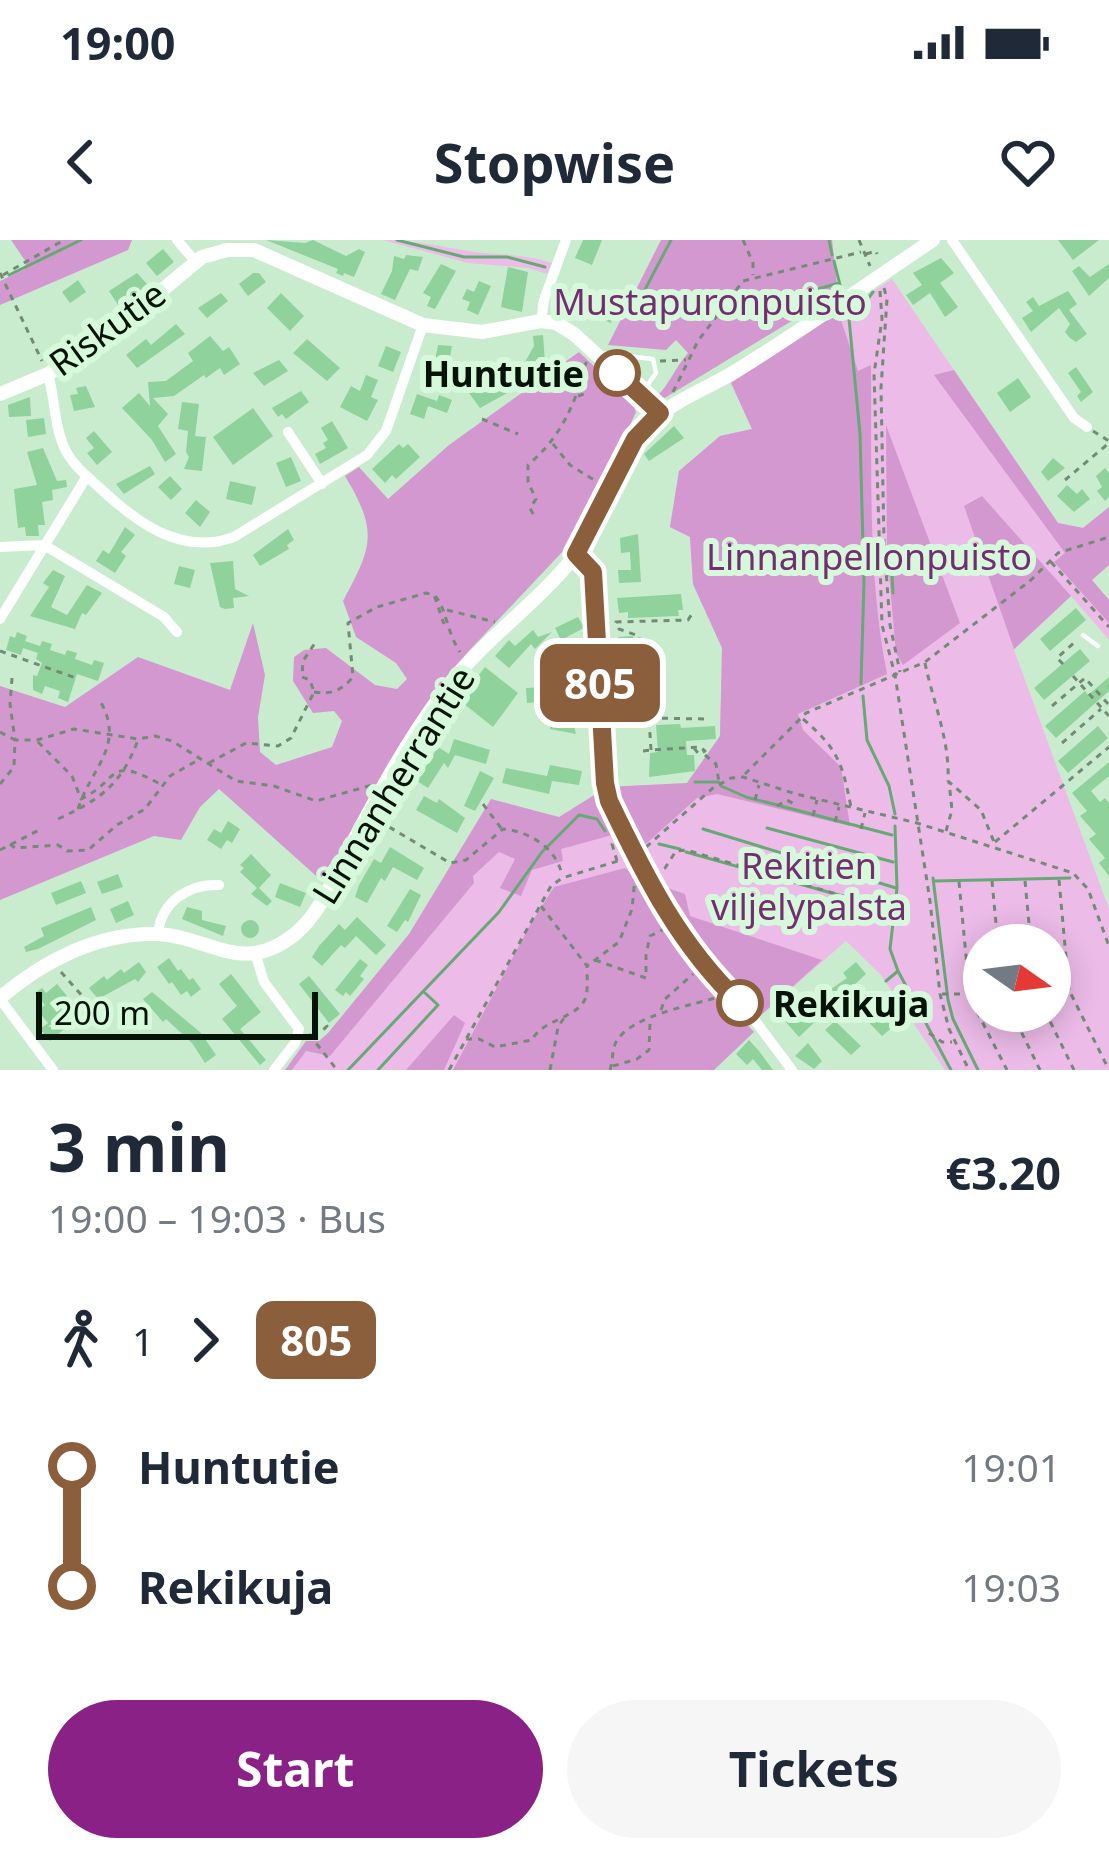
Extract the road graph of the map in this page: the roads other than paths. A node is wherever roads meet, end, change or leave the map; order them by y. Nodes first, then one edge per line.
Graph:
1 (177, 240) edge
2 (566, 240) edge
3 (933, 240) edge
4 (952, 240) edge
5 (254, 245) edge
6 (195, 261) junction
7 (541, 321) junction
8 (423, 325) junction
9 (591, 355) junction
10 (48, 374) junction
11 (0, 394) edge
12 (640, 394) junction
13 (665, 407) junction
14 (1087, 427) road end
15 (288, 432) dead end
16 (87, 476) junction
17 (322, 484) junction
18 (44, 545) junction
19 (0, 547) edge
20 (576, 554) junction
21 (0, 619) edge
22 (177, 632) dead end
23 (1083, 635) road end
24 (1098, 646) dead end
25 (219, 885) dead end
26 (158, 934) junction
27 (255, 953) junction
28 (0, 999) edge
29 (53, 1070) edge
30 (274, 1070) edge
31 (792, 1070) edge

1 - 6 street
2 - 7 street
3 - 13 street, Linnanherrantie
4 - 14 street
5 - 6 street, Riskutie
5 - 8 street, Riskutie
6 - 10 street, Riskutie
7 - 8 street, Riskutie
7 - 9 street
8 - 17 street
9 - 12 street
9 - 12 lane
10 - 11 street, Riskutie
10 - 16 street
12 - 13 street
13 - 20 street, Linnanherrantie
15 - 17 street
16 - 17 street
16 - 18 street
18 - 19 street
18 - 21 street
18 - 22 street
20 - 27 street, Linnanherrantie
20 - 31 street
23 - 24 lane
25 - 26 street
26 - 27 street
26 - 28 street
27 - 30 street
28 - 29 street

